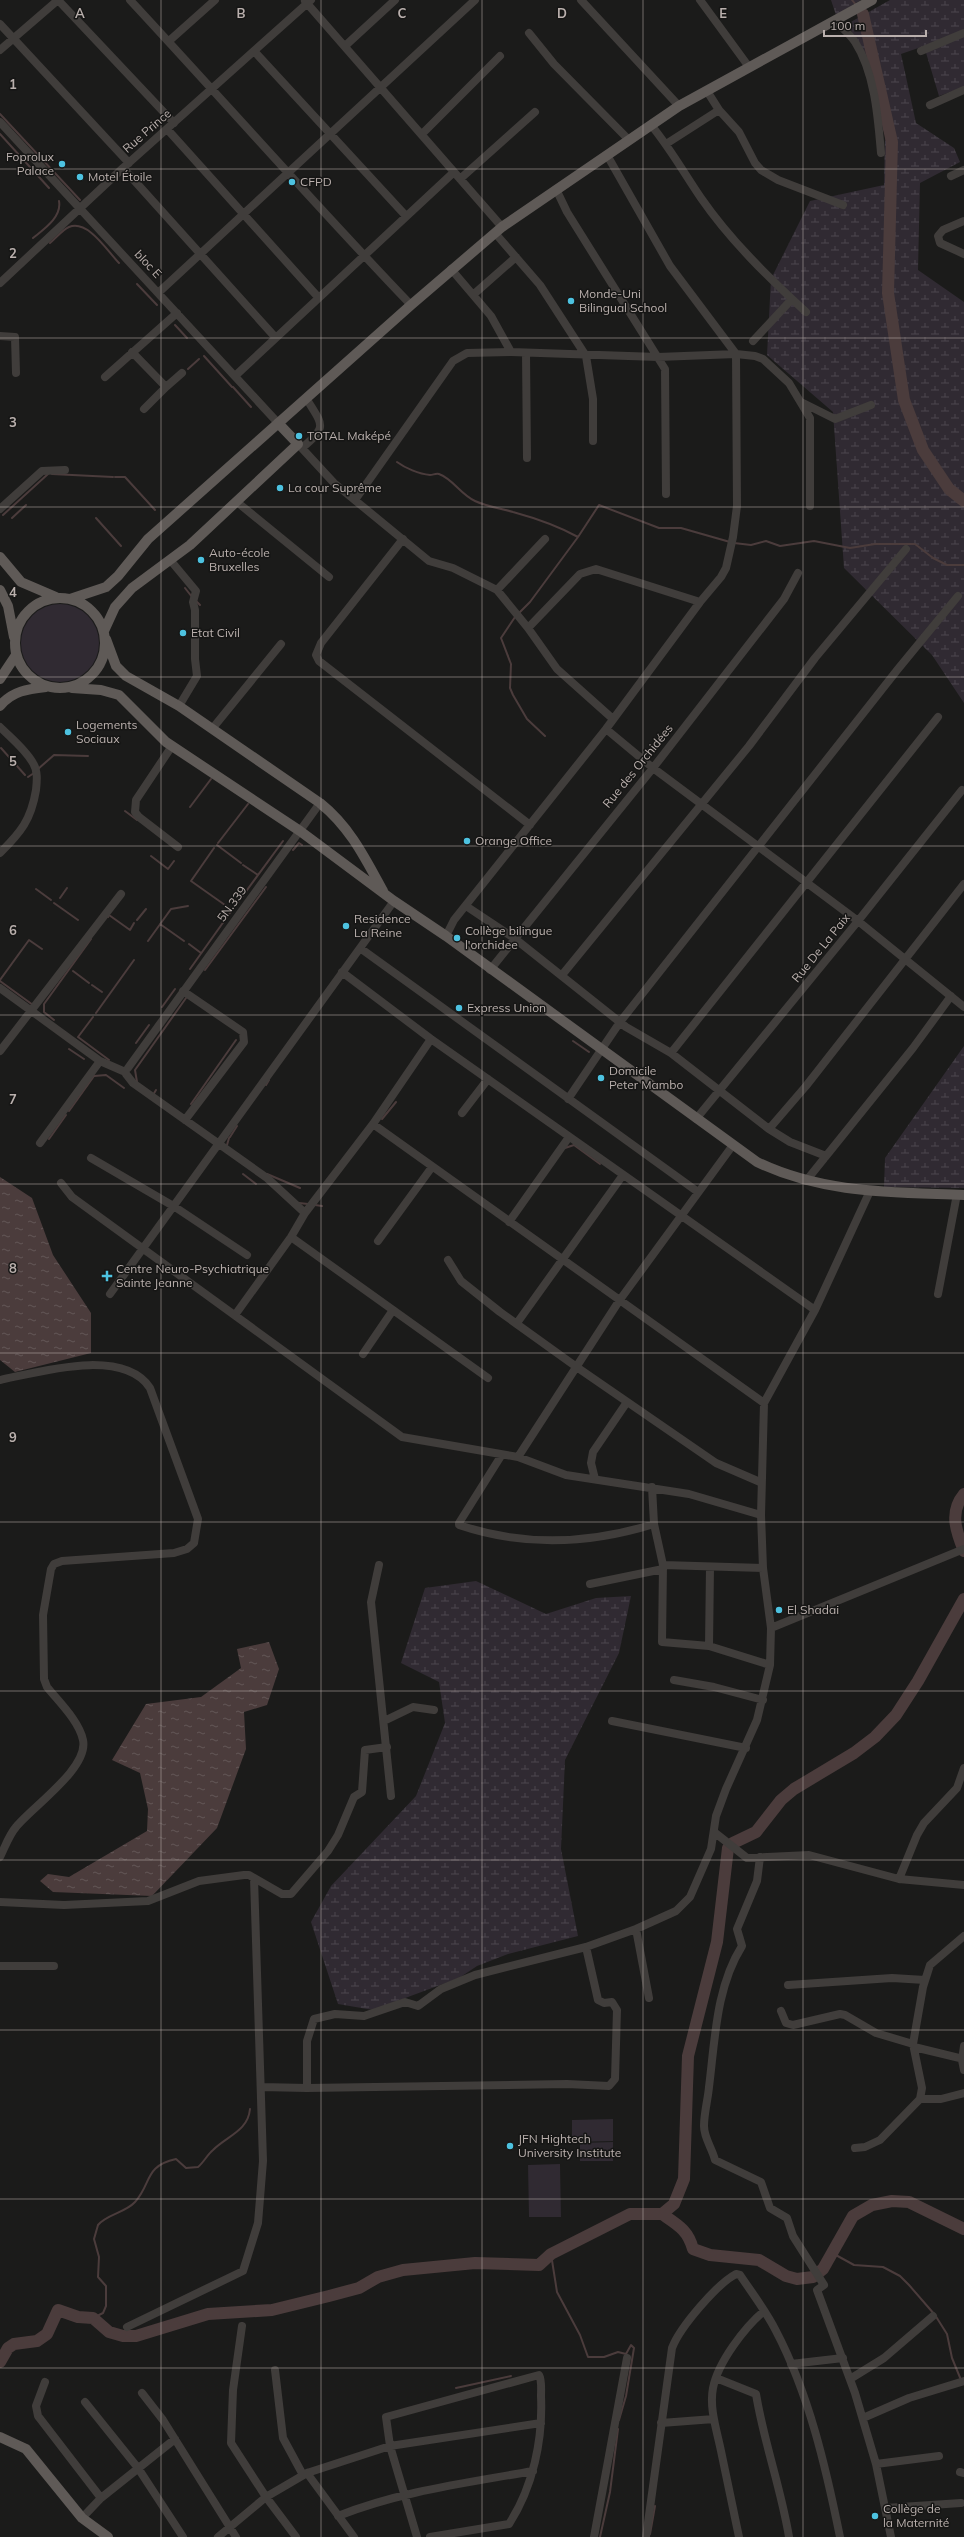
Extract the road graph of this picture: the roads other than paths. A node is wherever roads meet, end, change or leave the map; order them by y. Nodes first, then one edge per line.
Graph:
1 (58, 0) edge
2 (215, 0) edge
3 (395, 0) edge
4 (476, 0) edge
5 (581, 0) edge
6 (700, 0) edge
7 (872, 0) edge
8 (132, 1) edge
9 (308, 1) edge
10 (836, 21) junction
11 (0, 24) edge
12 (529, 33) dead end
13 (964, 33) edge
14 (14, 39) junction
15 (169, 41) junction
16 (345, 46) junction
17 (0, 50) edge
18 (254, 51) junction
19 (921, 51) dead end
20 (500, 56) dead end
21 (749, 68) junction
22 (380, 87) junction
23 (213, 89) junction
24 (964, 90) edge
25 (707, 91) junction
26 (930, 105) dead end
27 (679, 106) junction
28 (719, 110) junction
29 (536, 112) dead end
30 (0, 122) edge
31 (651, 125) junction
32 (170, 126) junction
33 (331, 133) junction
34 (422, 134) junction
35 (629, 140) junction
36 (666, 144) junction
37 (881, 153) dead end
38 (607, 155) junction
39 (126, 165) junction
40 (964, 170) edge
41 (286, 172) junction
42 (454, 172) junction
43 (951, 176) dead end
44 (460, 179) junction
45 (556, 189) junction
46 (843, 205) dead end
47 (80, 207) junction
48 (242, 213) junction
49 (406, 216) junction
50 (964, 222) edge
51 (498, 230) junction
52 (198, 254) junction
53 (964, 254) edge
54 (364, 256) junction
55 (516, 257) junction
56 (451, 269) junction
57 (0, 283) edge
58 (158, 293) junction
59 (474, 294) junction
60 (318, 297) junction
61 (792, 299) junction
62 (411, 305) junction
63 (806, 312) dead end
64 (177, 313) junction
65 (0, 336) edge
66 (275, 336) junction
67 (753, 341) dead end
68 (132, 352) junction
69 (511, 352) junction
70 (526, 353) junction
71 (736, 354) junction
72 (586, 356) junction
73 (658, 357) junction
74 (16, 373) dead end
75 (182, 373) dead end
76 (235, 376) junction
77 (105, 378) dead end
78 (166, 387) junction
79 (306, 398) junction
80 (803, 404) junction
81 (871, 405) dead end
82 (144, 409) dead end
83 (278, 423) junction
84 (593, 441) dead end
85 (300, 446) junction
86 (527, 458) dead end
87 (64, 470) dead end
88 (666, 494) dead end
89 (355, 500) junction
90 (237, 502) junction
91 (810, 506) dead end
92 (0, 510) edge
93 (403, 539) junction
94 (545, 540) dead end
95 (906, 549) dead end
96 (0, 557) edge
97 (171, 560) junction
98 (798, 573) dead end
99 (329, 577) dead end
100 (0, 590) edge
101 (497, 590) junction
102 (958, 596) dead end
103 (58, 598) junction
104 (70, 599) junction
105 (700, 602) junction
106 (528, 628) junction
107 (105, 635) junction
108 (15, 640) junction
109 (281, 644) dead end
110 (16, 655) junction
111 (0, 679) edge
112 (46, 687) junction
113 (72, 688) junction
114 (0, 706) edge
115 (179, 706) junction
116 (938, 717) dead end
117 (613, 719) junction
118 (0, 727) edge
119 (212, 729) junction
120 (606, 729) junction
121 (172, 746) junction
122 (653, 768) junction
123 (962, 790) dead end
124 (320, 803) junction
125 (701, 805) junction
126 (530, 825) junction
127 (300, 831) junction
128 (760, 846) junction
129 (178, 847) dead end
130 (0, 853) edge
131 (806, 884) junction
132 (964, 884) edge
133 (121, 894) dead end
134 (385, 895) junction
135 (394, 901) junction
136 (466, 906) junction
137 (858, 921) junction
138 (446, 936) junction
139 (514, 938) junction
140 (360, 948) junction
141 (905, 958) junction
142 (490, 970) junction
143 (342, 972) junction
144 (562, 975) junction
145 (0, 988) edge
146 (183, 991) junction
147 (951, 996) junction
148 (964, 1007) edge
149 (32, 1011) junction
150 (620, 1022) junction
151 (431, 1039) junction
152 (601, 1049) junction
153 (0, 1051) edge
154 (671, 1053) junction
155 (100, 1060) junction
156 (126, 1071) junction
157 (488, 1079) junction
158 (720, 1091) junction
159 (568, 1099) junction
160 (462, 1113) dead end
161 (696, 1119) junction
162 (185, 1120) junction
163 (373, 1124) junction
164 (769, 1128) junction
165 (569, 1137) junction
166 (40, 1143) dead end
167 (218, 1145) junction
168 (733, 1146) junction
169 (826, 1156) junction
170 (91, 1158) dead end
171 (432, 1167) junction
172 (623, 1176) junction
173 (806, 1181) junction
174 (61, 1183) dead end
175 (870, 1191) junction
176 (698, 1192) junction
177 (960, 1194) edge
178 (175, 1207) junction
179 (305, 1213) junction
180 (682, 1216) junction
181 (508, 1222) junction
182 (291, 1237) junction
183 (378, 1241) dead end
184 (144, 1248) junction
185 (247, 1255) dead end
186 (448, 1260) dead end
187 (562, 1260) junction
188 (110, 1294) dead end
189 (938, 1294) dead end
190 (619, 1301) junction
191 (393, 1310) junction
192 (815, 1310) junction
193 (234, 1315) junction
194 (517, 1323) junction
195 (363, 1354) dead end
196 (578, 1368) junction
197 (488, 1378) dead end
198 (0, 1380) edge
199 (627, 1402) junction
200 (764, 1403) junction
201 (501, 1456) junction
202 (518, 1457) junction
203 (595, 1479) junction
204 (760, 1482) junction
205 (652, 1487) junction
206 (761, 1515) junction
207 (654, 1524) junction
208 (964, 1549) edge
209 (378, 1565) dead end
210 (710, 1566) junction
211 (663, 1567) junction
212 (763, 1568) junction
213 (590, 1584) dead end
214 (771, 1628) junction
215 (708, 1646) junction
216 (770, 1665) junction
217 (674, 1680) dead end
218 (763, 1700) junction
219 (434, 1710) dead end
220 (612, 1720) dead end
221 (384, 1721) junction
222 (387, 1747) junction
223 (746, 1748) junction
224 (964, 1768) edge
225 (960, 1789) edge
226 (391, 1796) dead end
227 (714, 1832) junction
228 (0, 1857) edge
229 (760, 1857) junction
230 (254, 1878) junction
231 (899, 1879) junction
232 (964, 1884) edge
233 (0, 1902) edge
234 (636, 1929) junction
235 (964, 1936) edge
236 (586, 1947) junction
237 (0, 1966) edge
238 (54, 1966) dead end
239 (925, 1980) junction
240 (788, 1986) dead end
241 (649, 1998) dead end
242 (781, 2012) dead end
243 (913, 2046) junction
244 (964, 2046) edge
245 (963, 2060) edge
246 (964, 2070) edge
247 (261, 2087) junction
248 (307, 2088) junction
249 (964, 2093) edge
250 (920, 2099) junction
251 (855, 2148) dead end
252 (764, 2311) junction
253 (933, 2316) dead end
254 (242, 2326) dead end
255 (127, 2327) dead end
256 (627, 2358) dead end
257 (843, 2358) junction
258 (791, 2364) junction
259 (275, 2370) dead end
260 (716, 2378) junction
261 (850, 2379) junction
262 (964, 2381) edge
263 (45, 2382) dead end
264 (142, 2393) dead end
265 (85, 2402) dead end
266 (863, 2418) junction
267 (714, 2419) junction
268 (541, 2423) junction
269 (661, 2424) junction
270 (0, 2437) edge
271 (175, 2439) junction
272 (390, 2446) junction
273 (939, 2456) dead end
274 (876, 2464) junction
275 (138, 2468) junction
276 (533, 2471) junction
277 (305, 2474) junction
278 (406, 2494) junction
279 (266, 2497) junction
280 (101, 2498) junction
281 (961, 2504) dead end
282 (886, 2508) junction
283 (338, 2516) junction
284 (82, 2518) junction
285 (228, 2528) junction
286 (108, 2537) edge
287 (183, 2537) edge
288 (218, 2537) edge
289 (236, 2537) edge
290 (296, 2537) edge
291 (354, 2537) edge
292 (417, 2537) edge
293 (430, 2537) edge
294 (594, 2537) edge
295 (646, 2537) edge
296 (739, 2537) edge
297 (789, 2537) edge
298 (840, 2537) edge
299 (891, 2537) edge

1 - 14 street
1 - 32 street
2 - 15 street
3 - 16 street
4 - 22 street
5 - 27 street
6 - 21 street
7 - 10 main road
8 - 15 street
9 - 16 street
9 - 18 street, Rue Prince
10 - 21 main road
10 - 37 street
11 - 14 street
12 - 35 street
13 - 19 street
14 - 17 street
14 - 39 street
15 - 23 street
16 - 22 street
18 - 23 street, Rue Prince
18 - 33 street
20 - 34 street
21 - 25 main road
22 - 33 street
22 - 34 street
23 - 32 street, Rue Prince
23 - 41 street
24 - 26 street
25 - 27 main road
25 - 28 street
27 - 31 main road
28 - 36 street
28 - 46 street
29 - 44 street
30 - 47 street, bloc E
31 - 35 main road
31 - 36 street
32 - 39 street, Rue Prince
32 - 48 street
33 - 41 street
33 - 49 street
34 - 42 street
35 - 38 main road
36 - 61 street
38 - 45 main road
38 - 71 street
39 - 47 street, Rue Prince
39 - 52 street
40 - 43 street
41 - 48 street
41 - 54 street
42 - 44 street
42 - 49 street
44 - 51 street
45 - 51 main road
45 - 73 street
47 - 57 street, Rue Prince
47 - 58 street, bloc E
48 - 52 street
48 - 60 street
49 - 54 street
50 - 53 street
51 - 55 street
51 - 56 main road
52 - 58 street
52 - 66 street
54 - 60 street
54 - 62 street
55 - 59 street
55 - 72 street
56 - 59 street
56 - 62 main road
58 - 64 street, bloc E
59 - 69 street
60 - 66 street
61 - 63 street
61 - 67 street
62 - 79 main road
64 - 68 street
64 - 76 street, bloc E
65 - 74 street
66 - 76 street
68 - 77 street
68 - 78 street
69 - 70 street
69 - 89 street
70 - 72 street
70 - 86 street
71 - 73 street
71 - 80 street
71 - 105 street
72 - 73 street
72 - 84 street
73 - 88 street
75 - 78 street
76 - 83 street, bloc E
78 - 82 street
79 - 83 main road
79 - 85 street
80 - 81 street
80 - 91 street
83 - 85 main road
83 - 104 main road
85 - 89 street
85 - 90 main road
87 - 92 street
89 - 93 street
90 - 97 main road
90 - 99 street
93 - 101 street
93 - 126 street
94 - 101 street
95 - 125 street
96 - 103 main road
97 - 107 main road
97 - 115 street
98 - 122 street, Rue des Orchidées
100 - 108 main road
101 - 106 street
102 - 128 street
103 - 104 main road
103 - 108 main road
104 - 107 main road
105 - 106 street
105 - 117 street
106 - 117 street
107 - 113 main road
107 - 115 main road
108 - 110 main road
109 - 119 street
110 - 111 main road
110 - 112 main road
112 - 113 main road
112 - 114 main road
113 - 121 main road
115 - 119 main road
116 - 131 street
117 - 120 street
118 - 130 street
119 - 124 main road
120 - 122 street
120 - 126 street
121 - 127 main road
121 - 129 street
122 - 125 street
122 - 139 street, Rue des Orchidées
123 - 137 street, Rue De La Paix
124 - 127 street, 5N.339
124 - 134 main road
125 - 128 street
125 - 144 street
126 - 136 street
127 - 134 main road
127 - 146 street, 5N.339
128 - 131 street
128 - 150 street
131 - 137 street
131 - 154 street
132 - 141 street
133 - 149 street
134 - 135 main road
135 - 138 main road
135 - 140 street
136 - 138 street
136 - 139 street
137 - 141 street
137 - 158 street, Rue De La Paix
138 - 142 main road
139 - 142 street, Rue des Orchidées
139 - 144 street
140 - 143 street
140 - 159 street
141 - 147 street
141 - 164 street
142 - 152 main road
143 - 151 street
143 - 167 street
144 - 150 street
145 - 149 street
146 - 156 street, 5N.339
146 - 162 street
147 - 148 street
147 - 169 street
149 - 153 street
149 - 155 street
150 - 152 street
150 - 154 street
151 - 157 street
151 - 163 street
152 - 159 street
152 - 161 main road
154 - 158 street
155 - 156 street
155 - 166 street
156 - 162 street
157 - 160 street
157 - 165 street
158 - 161 street, Rue De La Paix
158 - 164 street
159 - 176 street
161 - 168 main road
162 - 167 street
163 - 171 street
163 - 179 street
164 - 169 street
165 - 172 street
165 - 181 street
167 - 178 street
167 - 179 street
168 - 173 main road
168 - 176 street
169 - 173 street
170 - 178 street
171 - 181 street
171 - 183 street
172 - 180 street
172 - 187 street
173 - 175 main road
174 - 184 street
175 - 177 main road
175 - 192 street
176 - 180 street
177 - 189 street
178 - 184 street
178 - 185 street
179 - 182 street
180 - 190 street
180 - 192 street
181 - 187 street
182 - 191 street
182 - 193 street
184 - 188 street
184 - 193 street
186 - 194 street
187 - 190 street
187 - 194 street
190 - 196 street
190 - 200 street
191 - 195 street
191 - 197 street
192 - 200 street
193 - 201 street
194 - 196 street
196 - 199 street
196 - 202 street
198 - 228 street
199 - 203 street
199 - 204 street
200 - 204 street
201 - 202 street
201 - 207 street
202 - 203 street
203 - 205 street
204 - 206 street
205 - 206 street
205 - 207 street
206 - 212 street
207 - 211 street
208 - 214 street
209 - 221 street
210 - 211 street
210 - 212 street
210 - 215 street
211 - 213 street
211 - 215 street
212 - 214 street
214 - 216 street
215 - 216 street
216 - 218 street
217 - 218 street
218 - 223 street
219 - 221 street
220 - 223 street
221 - 222 street
222 - 226 street
222 - 230 street
223 - 227 street
224 - 225 street
225 - 231 street
227 - 229 street
227 - 234 street
229 - 231 street
229 - 257 street
230 - 233 street
230 - 247 street
231 - 232 street
234 - 236 street
234 - 241 street
235 - 239 street
236 - 248 street
236 - 248 street
237 - 238 street
239 - 240 street
239 - 243 street
242 - 243 street
243 - 245 street
243 - 250 street
244 - 245 street
245 - 246 street
247 - 248 street
247 - 255 street
249 - 250 street
250 - 251 street
252 - 258 street
252 - 260 street
252 - 269 street
253 - 261 street
254 - 279 street
256 - 294 street
257 - 258 street
257 - 261 street
258 - 298 street
259 - 277 street
260 - 267 street
260 - 297 street
261 - 266 street
262 - 266 street
263 - 280 street
264 - 271 street
265 - 275 street
266 - 274 street
267 - 269 street
267 - 296 street
268 - 272 street
268 - 272 street
268 - 276 street
269 - 295 street
270 - 284 main road
271 - 275 street
271 - 285 street
272 - 277 street
272 - 278 street
273 - 274 street
274 - 282 street
275 - 280 street
275 - 287 street
276 - 278 street
276 - 293 street
277 - 279 street
277 - 283 street
278 - 283 street
278 - 292 street
279 - 285 street
279 - 290 street
280 - 284 street
281 - 282 street
282 - 299 street
283 - 291 street
284 - 286 main road
285 - 288 street
285 - 289 street

